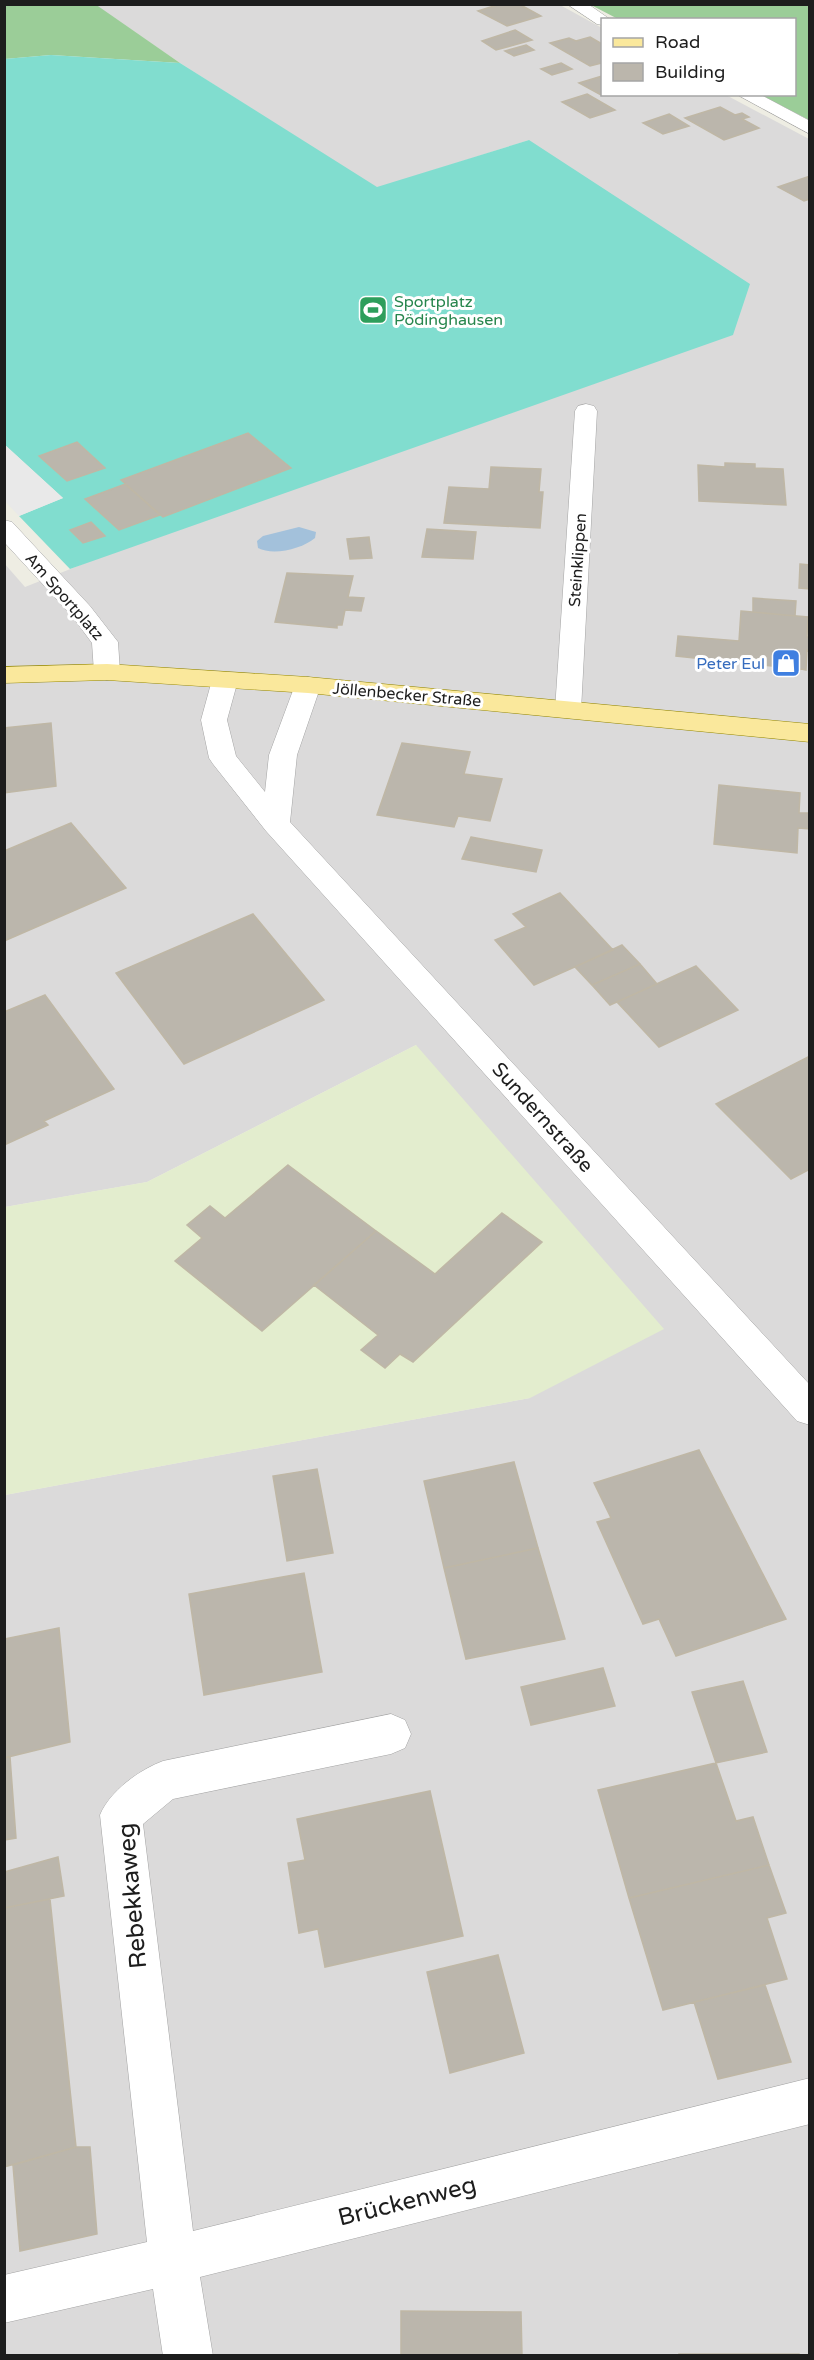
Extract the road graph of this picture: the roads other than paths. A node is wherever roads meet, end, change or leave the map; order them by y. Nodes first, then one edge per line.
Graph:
1 (575, 4) edge
2 (601, 19) edge
3 (749, 96) edge
4 (810, 129) edge
5 (586, 411) dead end
6 (4, 527) edge
7 (107, 672) junction
8 (4, 675) edge
9 (225, 680) junction
10 (308, 685) junction
11 (568, 710) junction
12 (810, 733) edge
13 (276, 824) junction
14 (810, 1410) edge
15 (391, 1734) dead end
16 (810, 2101) edge
17 (173, 2260) junction
18 (4, 2299) edge
19 (188, 2355) edge

1 - 2 street
3 - 4 street
5 - 11 street, Steinklippen
6 - 7 street, Am Sportplatz
7 - 8 main road, Jöllenbecker Straße
7 - 9 main road, Jöllenbecker Straße
9 - 10 main road, Jöllenbecker Straße
9 - 13 street, Sundernstraße
10 - 11 main road, Jöllenbecker Straße
10 - 13 street
11 - 12 main road, Jöllenbecker Straße
13 - 14 street, Sundernstraße
15 - 17 street, Rebekkaweg
16 - 17 street, Brückenweg
17 - 18 street, Brückenweg
17 - 19 street

